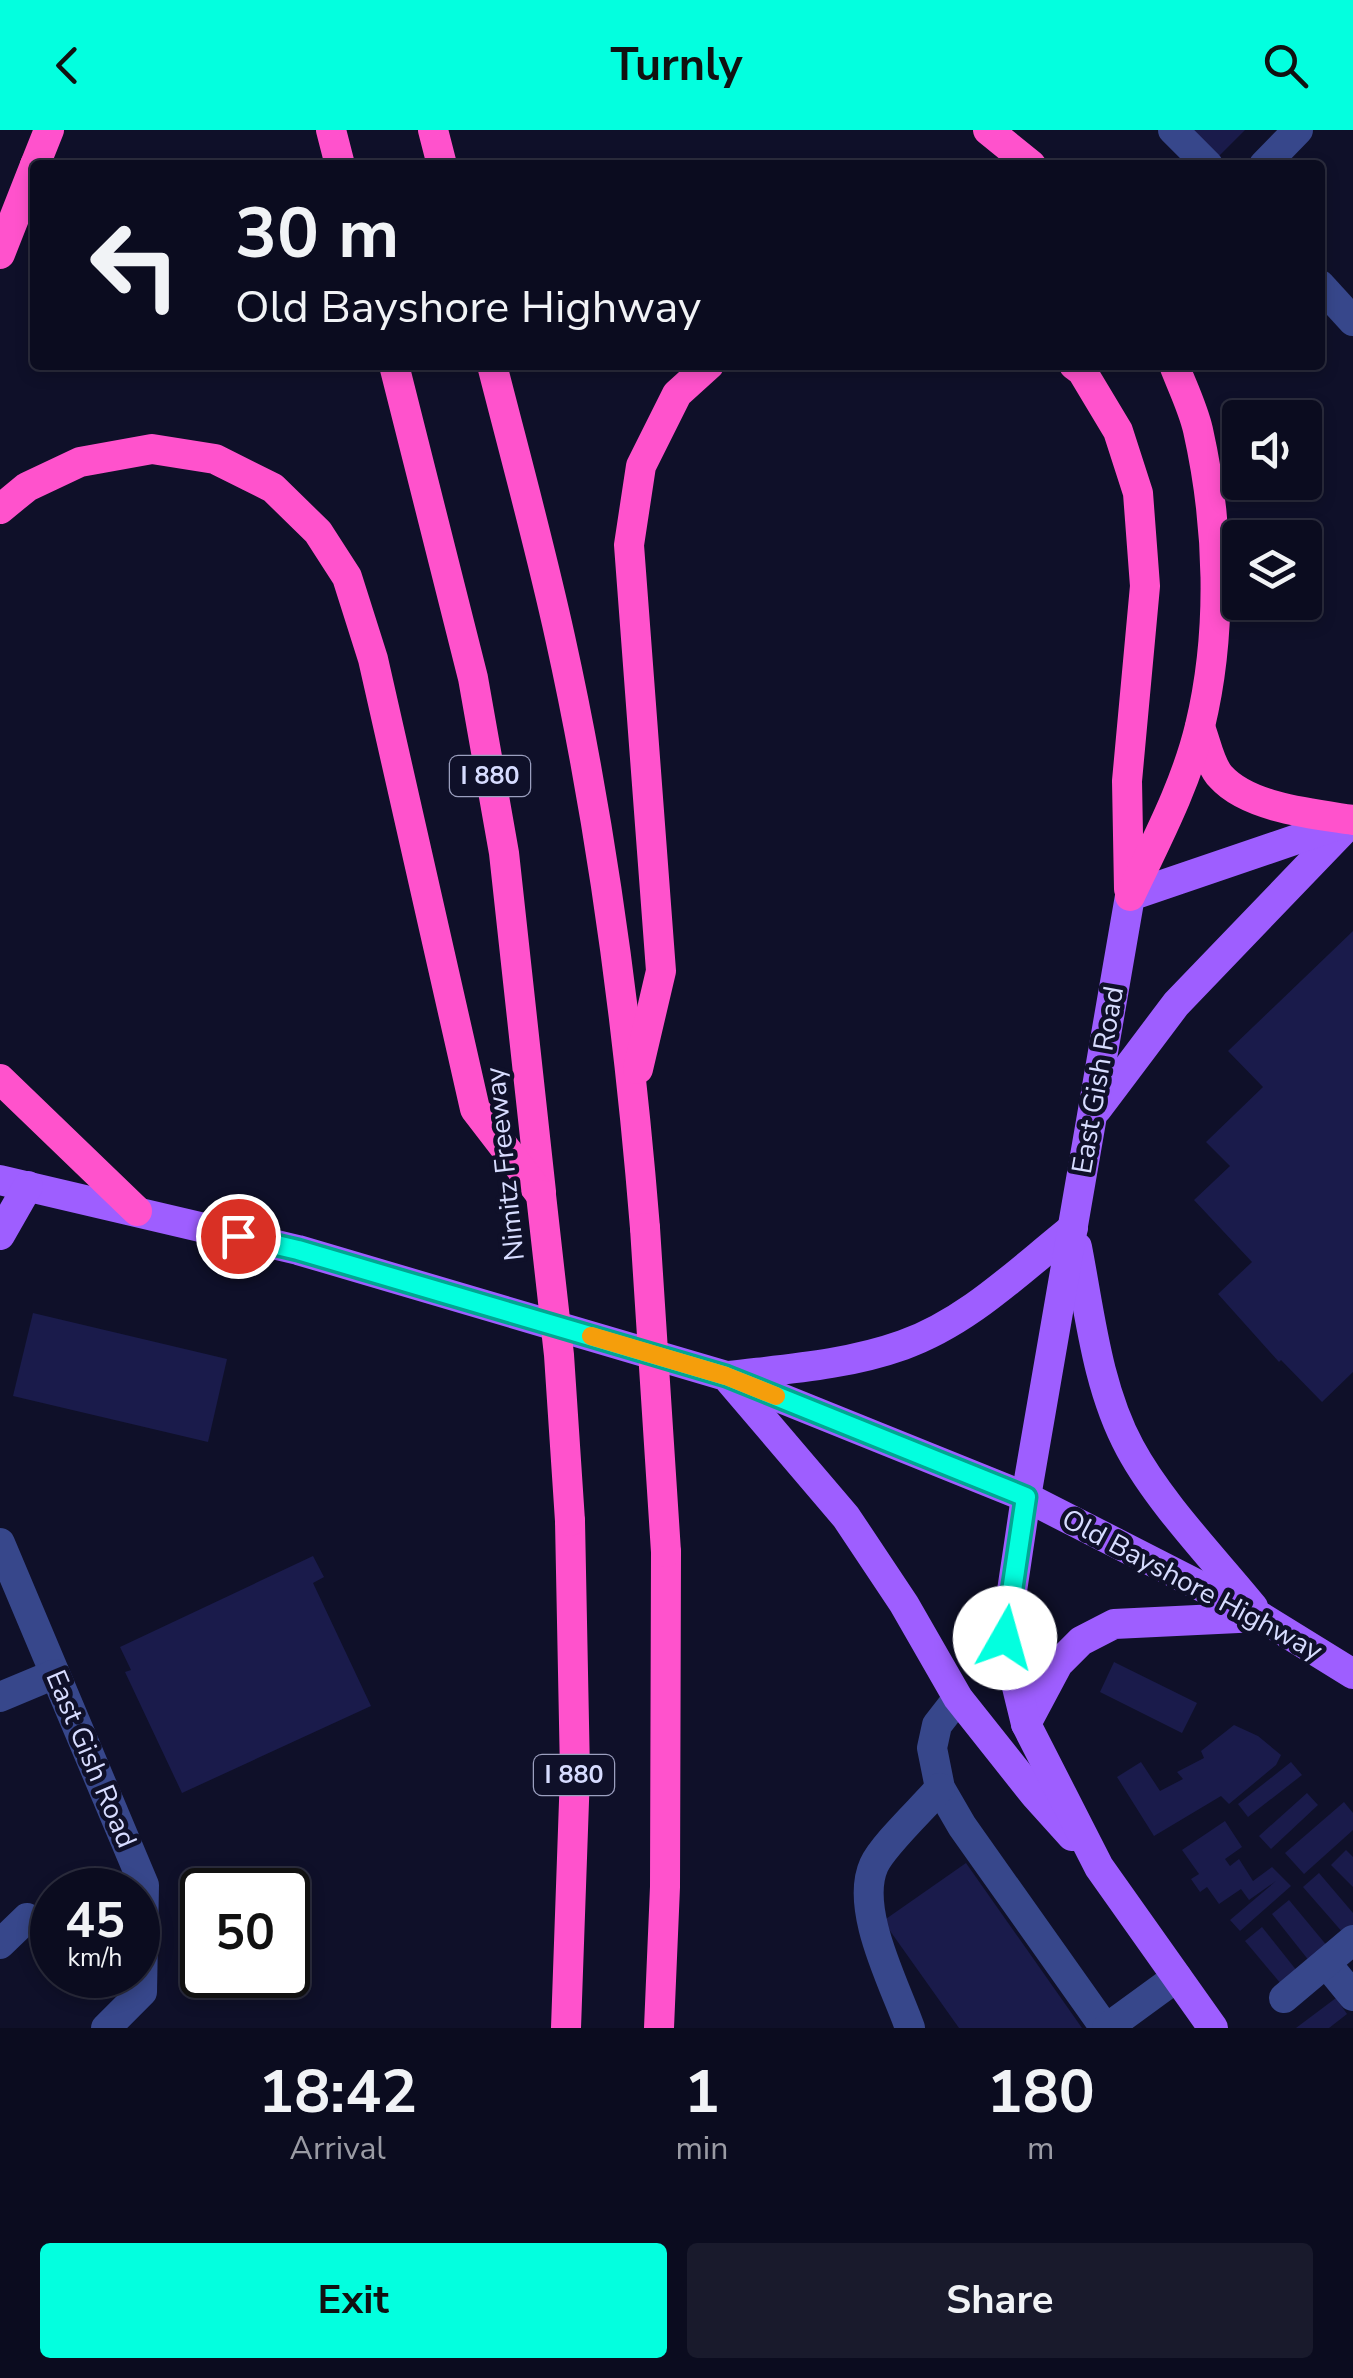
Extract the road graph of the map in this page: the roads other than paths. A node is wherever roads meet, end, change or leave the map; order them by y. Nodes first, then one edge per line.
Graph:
1 (49, 130) edge
2 (331, 130) edge
3 (433, 130) edge
4 (988, 130) edge
5 (1173, 130) edge
6 (1298, 130) edge
7 (37, 160) edge
8 (339, 160) edge
9 (441, 160) edge
10 (1025, 160) edge
11 (1203, 160) edge
12 (1269, 160) edge
13 (30, 178) edge
14 (0, 254) edge
15 (1325, 290) edge
16 (1353, 321) edge
17 (395, 370) edge
18 (493, 370) edge
19 (704, 370) edge
20 (1081, 370) edge
21 (1176, 370) edge
22 (0, 509) edge
23 (1200, 727) junction
24 (1353, 820) edge
25 (1130, 896) junction
26 (0, 1079) edge
27 (634, 1087) junction
28 (1092, 1115) junction
29 (14, 1183) edge
30 (541, 1195) junction
31 (136, 1211) junction
32 (1073, 1228) junction
33 (0, 1235) edge
34 (726, 1376) junction
35 (1026, 1497) junction
36 (0, 1544) edge
37 (1261, 1617) junction
38 (55, 1674) junction
39 (1353, 1674) edge
40 (0, 1697) edge
41 (958, 1698) junction
42 (1026, 1724) junction
43 (940, 1788) junction
44 (1099, 1867) junction
45 (27, 1918) dead end
46 (1353, 1940) edge
47 (0, 1944) edge
48 (1326, 1963) junction
49 (1177, 1976) junction
50 (1353, 1996) edge
51 (1284, 1998) dead end
52 (661, 2025) edge
53 (106, 2028) edge
54 (566, 2028) edge
55 (910, 2028) edge
56 (1106, 2028) edge
57 (1213, 2028) edge

1 - 7 highway
2 - 8 highway
3 - 9 highway
4 - 10 highway
5 - 11 street
6 - 12 street
13 - 14 highway
15 - 16 street
17 - 30 highway, Nimitz Freeway / I 880
18 - 27 highway
19 - 27 highway
20 - 25 highway
21 - 23 highway
22 - 30 highway
23 - 24 highway
23 - 25 highway
24 - 25 main road
24 - 28 main road
25 - 28 main road, East Gish Road
26 - 31 highway
27 - 52 highway, bridge
28 - 32 main road, East Gish Road
29 - 31 main road, Old Bayshore Highway
29 - 33 main road
30 - 54 highway, Nimitz Freeway / I 880, bridge
31 - 34 main road, Old Bayshore Highway
32 - 34 main road
32 - 35 main road, East Gish Road
32 - 37 main road
34 - 35 main road, Old Bayshore Highway
34 - 41 main road
35 - 37 main road, Old Bayshore Highway
35 - 42 main road, East Gish Road
36 - 38 street, East Gish Road
37 - 39 main road, Old Bayshore Highway
37 - 42 main road
38 - 40 street
38 - 53 street, East Gish Road
41 - 43 street
41 - 44 main road
42 - 44 main road, East Gish Road
43 - 55 street
43 - 56 street
44 - 49 main road
45 - 47 street
46 - 48 street
48 - 50 street
48 - 51 street
49 - 56 street
49 - 57 main road

